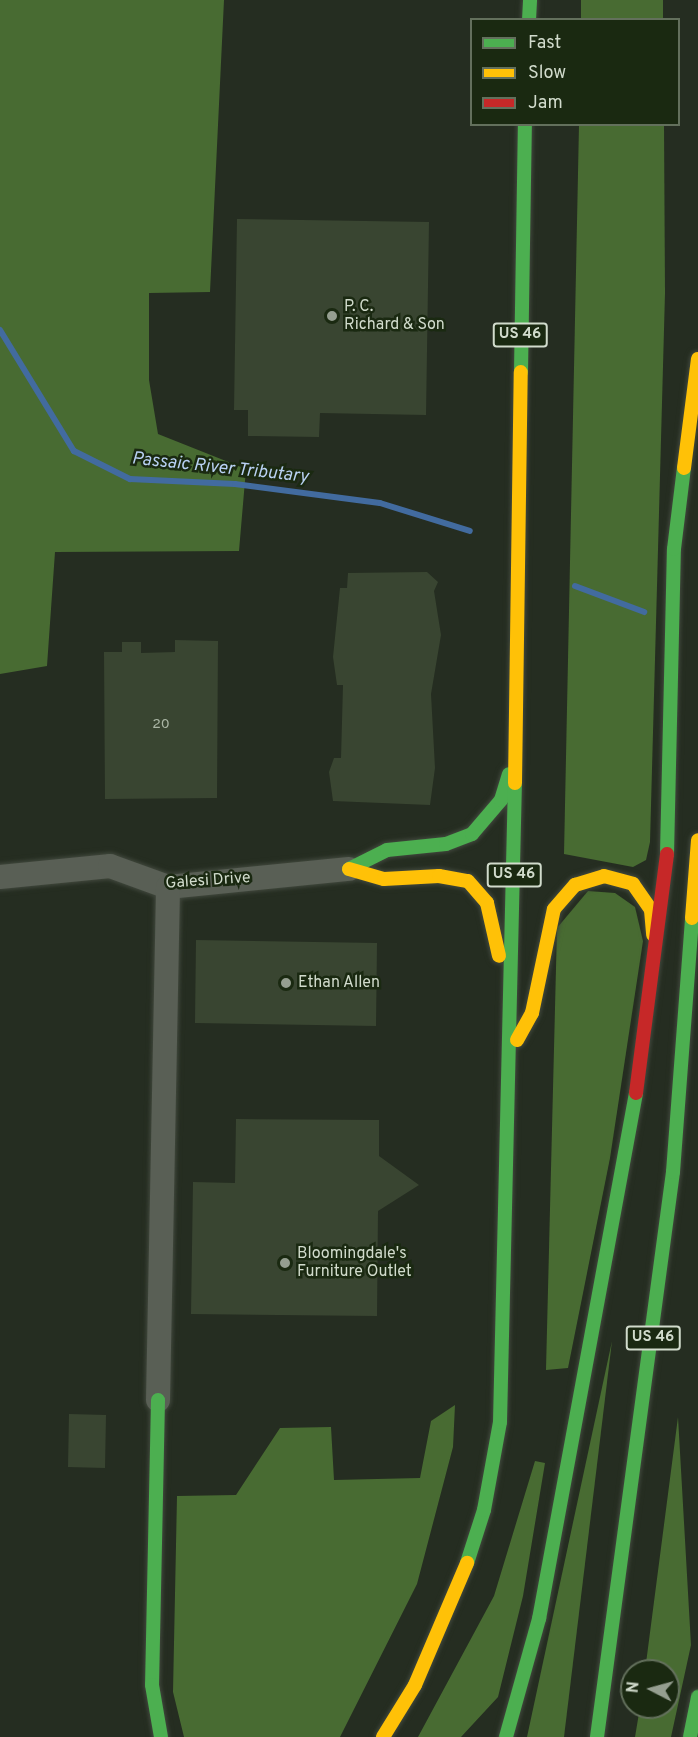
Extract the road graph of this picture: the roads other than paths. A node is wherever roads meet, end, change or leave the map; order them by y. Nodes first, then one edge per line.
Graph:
1 (530, 0) edge
2 (529, 18) edge
3 (525, 126) edge
4 (698, 359) edge
5 (517, 737) junction
6 (698, 840) edge
7 (349, 869) junction
8 (0, 877) edge
9 (168, 887) junction
10 (696, 943) edge
11 (656, 955) junction
12 (511, 1014) junction
13 (511, 1052) junction
14 (158, 1400) joint
15 (698, 1697) edge
16 (161, 1737) edge
17 (383, 1737) edge
18 (506, 1737) edge
19 (597, 1737) edge
20 (690, 1737) edge

1 - 2 highway
3 - 5 highway, US 46
4 - 11 highway
5 - 7 highway
5 - 12 highway, US 46
6 - 10 highway, US 46
7 - 9 street, Galesi Drive
7 - 12 highway
8 - 9 street, Galesi Drive
9 - 14 street
10 - 19 highway, US 46
11 - 13 highway
11 - 18 highway
12 - 13 highway, US 46
13 - 17 highway, US 46
14 - 16 highway
15 - 20 highway

